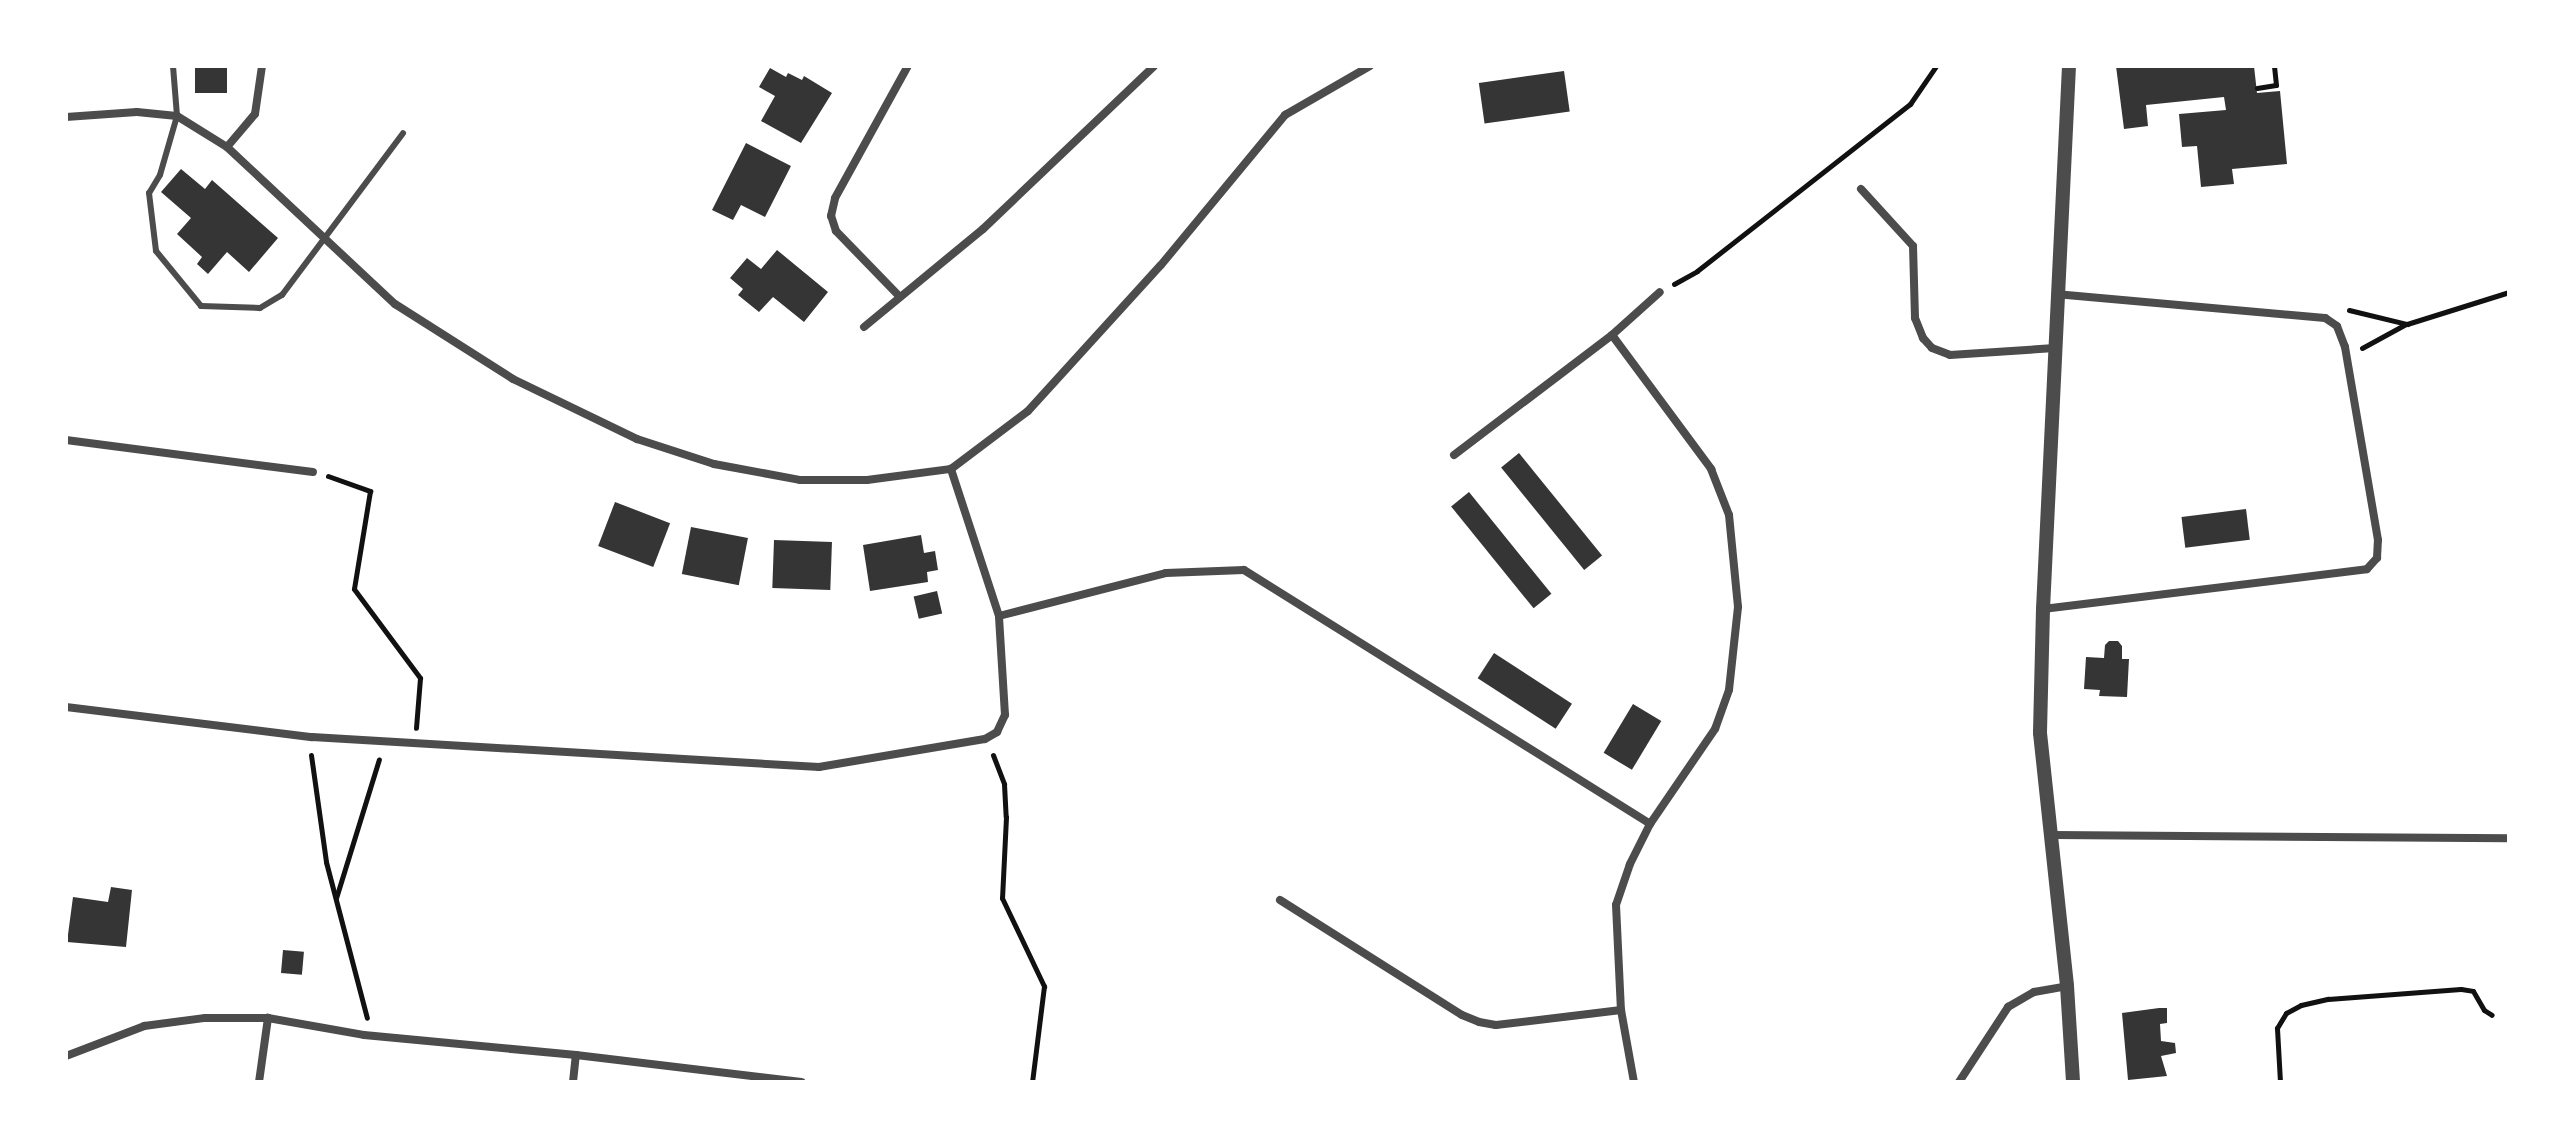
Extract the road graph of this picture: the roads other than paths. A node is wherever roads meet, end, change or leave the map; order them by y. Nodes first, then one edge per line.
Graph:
1 (173, 66) edge
2 (262, 66) edge
3 (908, 66) edge
4 (1154, 66) edge
5 (1370, 66) edge
6 (2069, 66) edge
7 (177, 116) junction
8 (66, 117) edge
9 (403, 133) dead end
10 (227, 147) junction
11 (1861, 189) dead end
12 (326, 239) junction
13 (1660, 292) road end
14 (2058, 294) junction
15 (900, 297) junction
16 (864, 327) dead end
17 (1612, 335) junction
18 (2055, 348) junction
19 (66, 440) edge
20 (1454, 455) dead end
21 (951, 469) junction
22 (313, 472) road end
23 (2043, 609) junction
24 (999, 616) junction
25 (66, 707) edge
26 (1650, 824) junction
27 (2053, 835) junction
28 (2509, 838) edge
29 (1280, 900) dead end
30 (2067, 986) junction
31 (1621, 1010) junction
32 (268, 1018) junction
33 (576, 1055) junction
34 (66, 1056) edge
35 (259, 1082) edge
36 (573, 1082) edge
37 (801, 1082) edge
38 (1634, 1082) edge
39 (1959, 1082) edge
40 (2073, 1082) edge

1 - 7 lane
2 - 10 street
3 - 15 street
4 - 15 street
5 - 21 street
6 - 14 street
7 - 8 street
7 - 10 street
7 - 12 lane
9 - 12 lane
10 - 12 street
11 - 18 street
12 - 21 street
13 - 17 street
14 - 18 street
14 - 23 street
15 - 16 street
17 - 20 street
17 - 26 street
18 - 23 street
19 - 22 street
21 - 24 street
23 - 27 street
24 - 25 street
24 - 26 street
26 - 31 street
27 - 28 street
27 - 30 street
29 - 31 street
30 - 39 street
30 - 40 street
31 - 38 street
32 - 33 street
32 - 34 street
32 - 35 street
33 - 36 street
33 - 37 street

